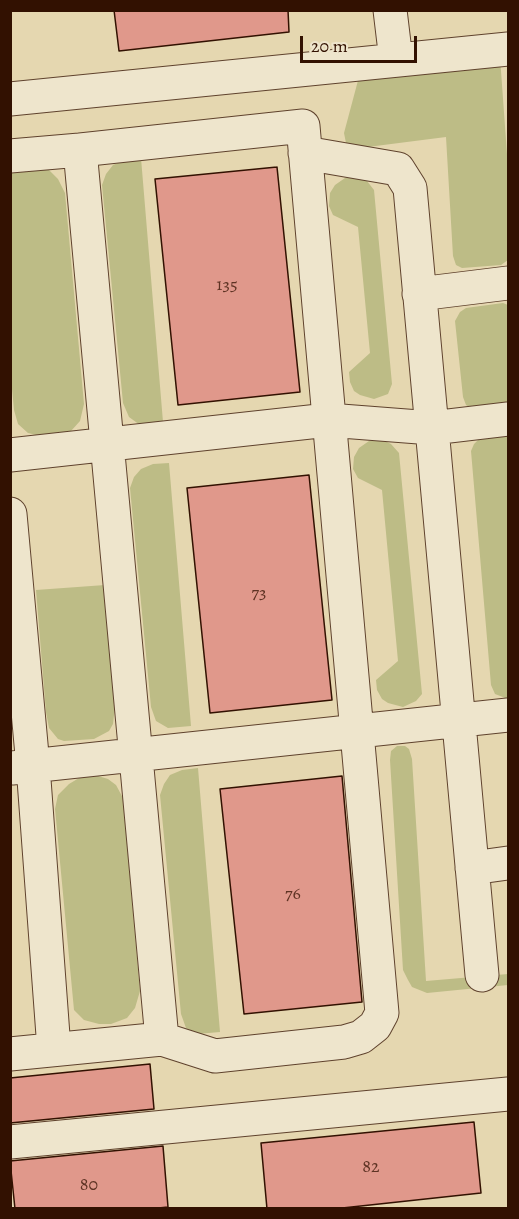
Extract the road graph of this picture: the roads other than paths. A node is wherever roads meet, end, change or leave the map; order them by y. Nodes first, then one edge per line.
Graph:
1 (390, 10) edge
2 (508, 49) edge
3 (396, 60) junction
4 (10, 99) edge
5 (80, 150) junction
6 (305, 153) junction
7 (10, 156) edge
8 (508, 283) edge
9 (419, 294) junction
10 (508, 419) edge
11 (328, 420) junction
12 (432, 428) junction
13 (108, 443) junction
14 (10, 455) edge
15 (10, 514) edge
16 (508, 715) edge
17 (459, 720) junction
18 (356, 731) junction
19 (137, 754) junction
20 (22, 767) edge
21 (508, 864) edge
22 (472, 868) junction
23 (482, 975) dead end
24 (162, 1039) junction
25 (54, 1049) junction
26 (10, 1054) edge
27 (508, 1094) edge
28 (10, 1142) edge

1 - 3 lane
2 - 3 lane
3 - 4 lane
5 - 6 lane
5 - 7 lane
5 - 13 lane
6 - 9 lane
6 - 11 lane
8 - 9 lane
9 - 12 lane
10 - 12 lane
11 - 12 lane
11 - 13 lane
11 - 18 lane
12 - 17 lane
13 - 14 lane
13 - 19 lane
15 - 20 lane
16 - 17 lane
17 - 18 lane
17 - 22 lane
18 - 19 lane
18 - 24 lane
19 - 20 lane
19 - 24 lane
20 - 25 lane
21 - 22 lane
22 - 23 lane
24 - 25 lane
25 - 26 lane
27 - 28 lane

